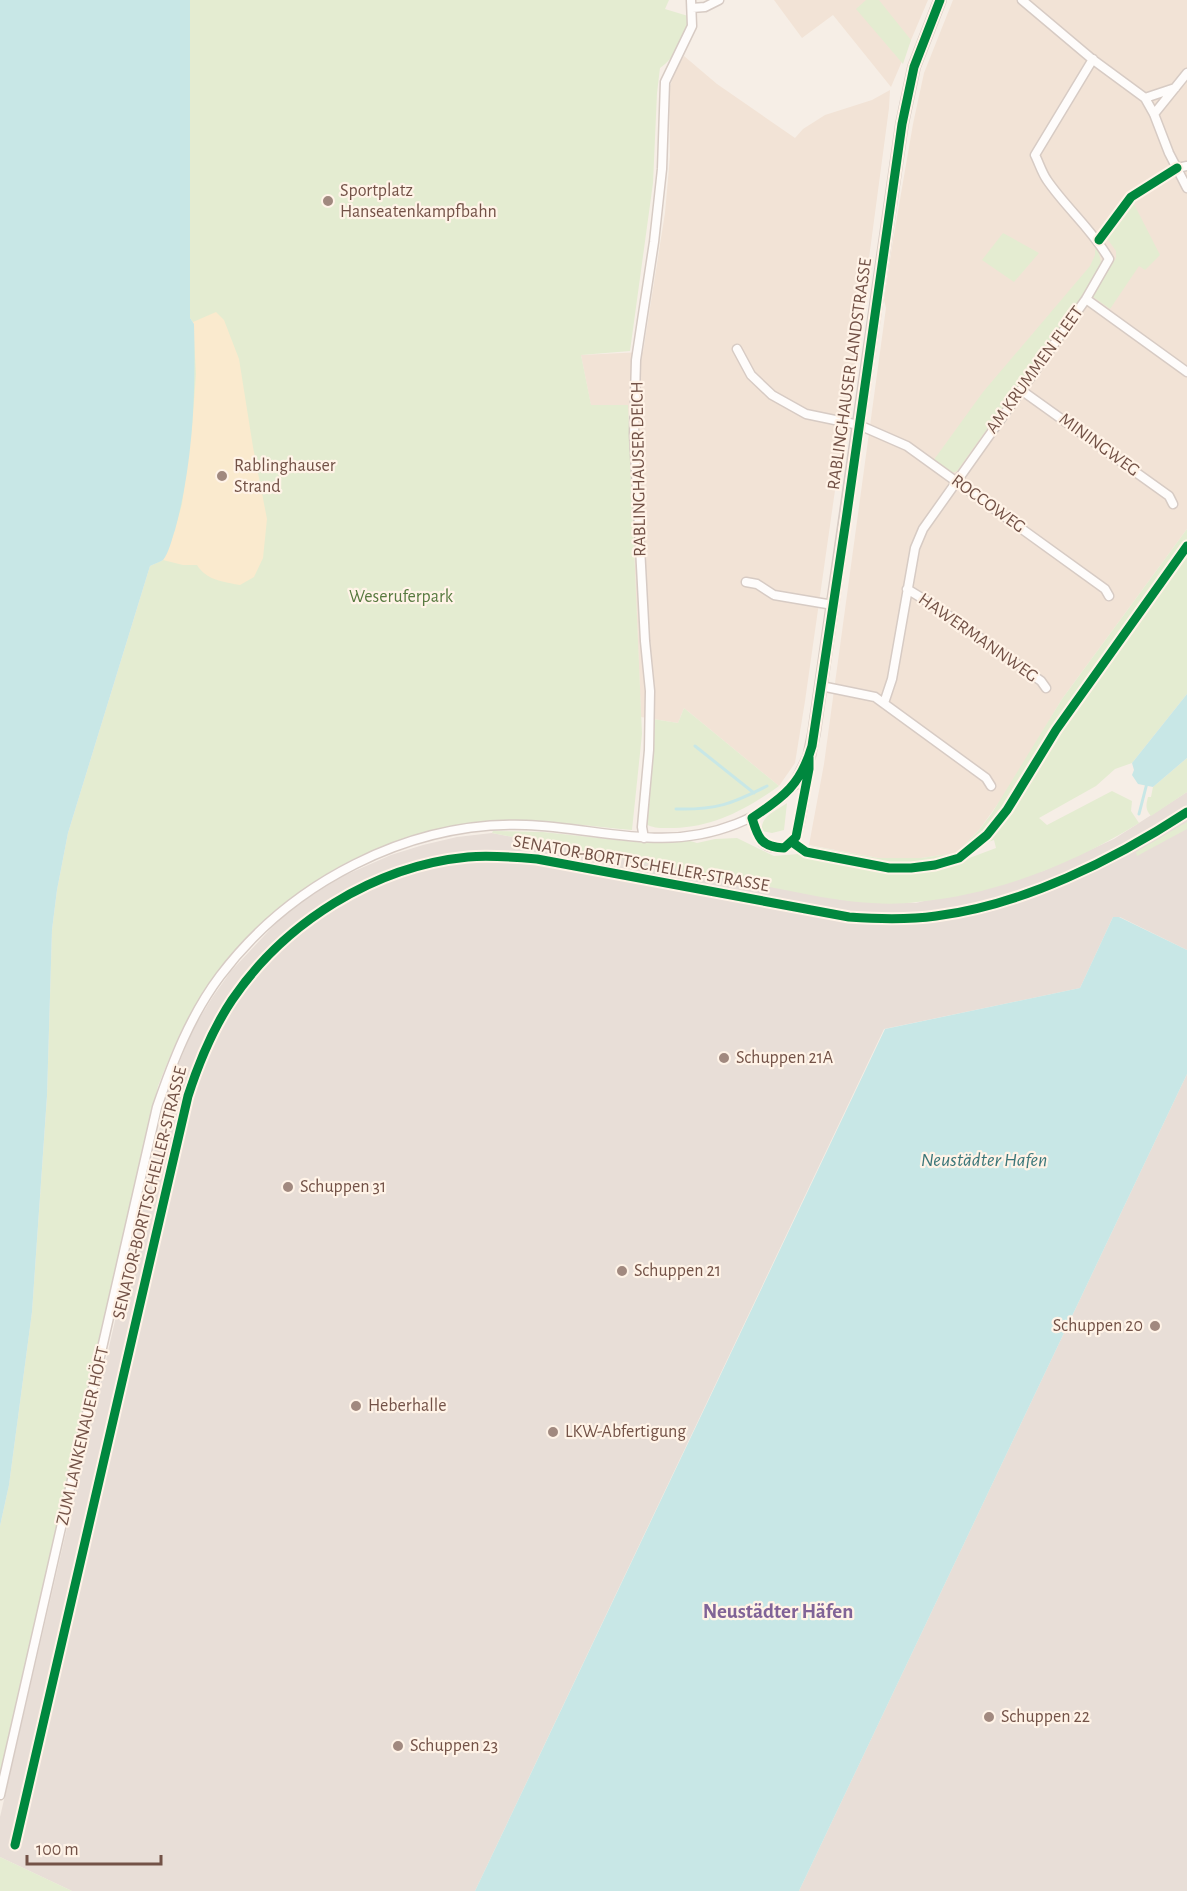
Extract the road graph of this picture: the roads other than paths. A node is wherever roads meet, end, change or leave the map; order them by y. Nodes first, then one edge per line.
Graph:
1 (719, 0) edge
2 (940, 0) edge
3 (1022, 0) edge
4 (692, 4) edge
5 (1093, 59) junction
6 (1187, 73) edge
7 (1176, 88) junction
8 (1145, 98) junction
9 (1154, 114) junction
10 (1187, 166) edge
11 (1177, 168) junction
12 (1187, 188) edge
13 (1086, 299) junction
14 (737, 349) dead end
15 (1187, 372) edge
16 (1021, 390) junction
17 (858, 425) junction
18 (956, 480) junction
19 (1173, 504) dead end
20 (746, 582) dead end
21 (908, 589) junction
22 (1108, 596) dead end
23 (833, 605) junction
24 (821, 686) junction
25 (1046, 688) dead end
26 (884, 703) junction
27 (808, 758) junction
28 (796, 783) joint
29 (991, 786) dead end
30 (1187, 812) edge
31 (752, 818) junction
32 (644, 838) junction
33 (0, 1795) edge
34 (15, 1845) dead end

1 - 4 street
2 - 17 street, RABLINGHAUSER LANDSTRASSE
3 - 5 street
4 - 32 street, RABLINGHAUSER DEICH
5 - 8 street
5 - 13 street, AM KRUMMEN FLEET
6 - 7 street
7 - 8 street
7 - 9 street
8 - 9 street
9 - 11 street
10 - 11 street
11 - 12 street
13 - 15 street
13 - 16 street, AM KRUMMEN FLEET
14 - 17 street, ROCCOWEG
16 - 18 street, AM KRUMMEN FLEET
16 - 19 street, MININGWEG
17 - 18 street, ROCCOWEG
17 - 23 street, RABLINGHAUSER LANDSTRASSE
18 - 21 street, AM KRUMMEN FLEET
18 - 22 street, ROCCOWEG
20 - 23 street
21 - 25 street, HAWERMANNWEG
21 - 26 street, AM KRUMMEN FLEET
23 - 24 street, RABLINGHAUSER LANDSTRASSE
24 - 26 street
24 - 27 street, RABLINGHAUSER LANDSTRASSE
26 - 29 street
27 - 28 street, RABLINGHAUSER LANDSTRASSE
27 - 31 street, RABLINGHAUSER LANDSTRASSE
28 - 31 street, ZUM LANKENAUER HÖFT
30 - 34 street, SENATOR-BORTTSCHELLER-STRASSE
31 - 32 street, ZUM LANKENAUER HÖFT
32 - 33 street, ZUM LANKENAUER HÖFT

